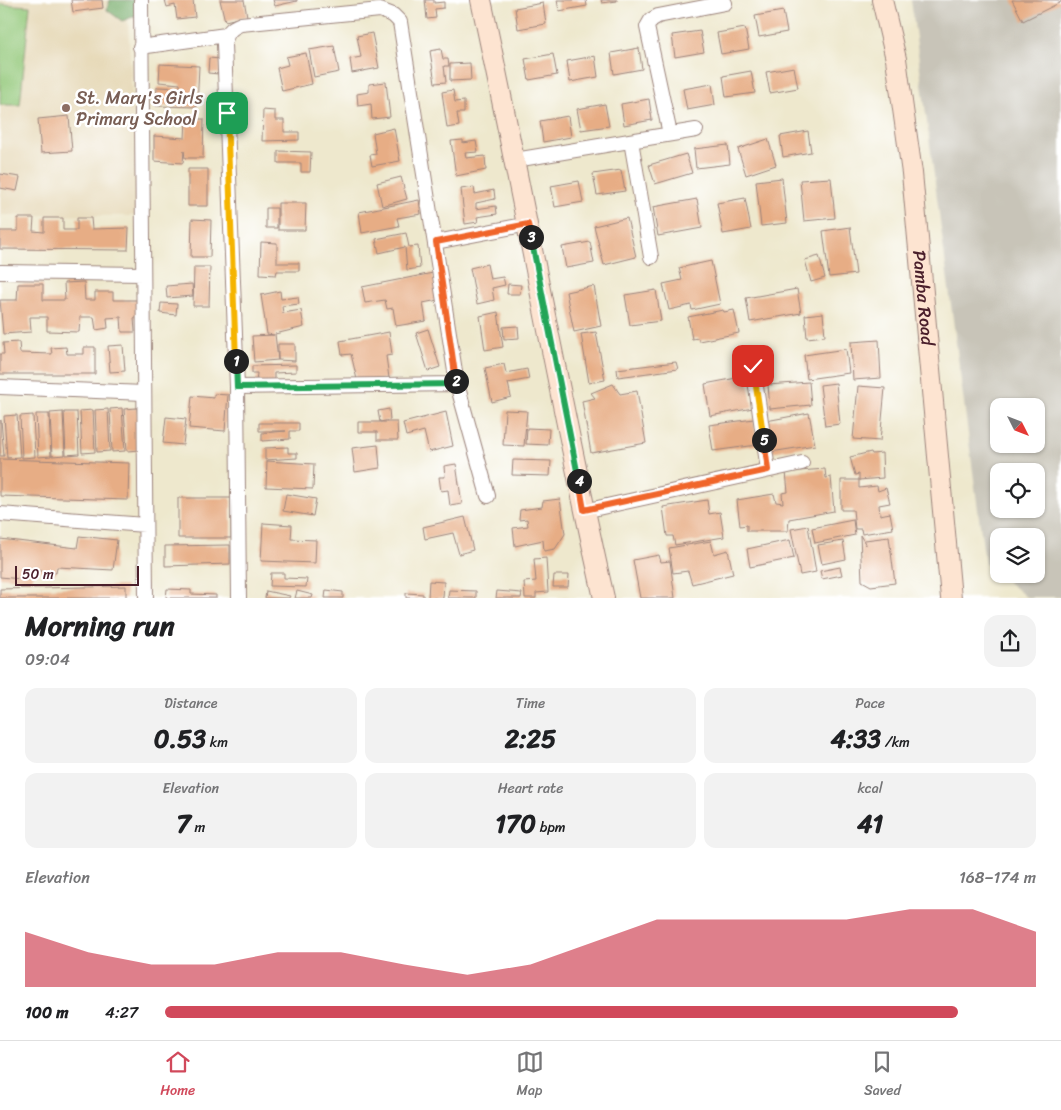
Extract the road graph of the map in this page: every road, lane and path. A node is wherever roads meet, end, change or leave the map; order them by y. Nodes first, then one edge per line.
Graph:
1 (141, 0) edge
2 (481, 0) edge
3 (882, 0) edge
4 (724, 3) dead end
5 (226, 35) junction
6 (140, 47) junction
7 (696, 130) dead end
8 (670, 134) junction
9 (631, 141) junction
10 (515, 160) junction
11 (528, 224) junction
12 (436, 242) junction
13 (651, 257) dead end
14 (0, 272) edge
15 (144, 274) junction
16 (753, 366) dead end
17 (457, 384) junction
18 (0, 387) edge
19 (237, 387) junction
20 (144, 392) junction
21 (802, 463) dead end
22 (768, 470) junction
23 (488, 496) dead end
24 (584, 510) junction
25 (0, 514) edge
26 (145, 525) junction
27 (146, 598) edge
28 (239, 598) edge
29 (604, 598) edge
30 (951, 598) edge

1 - 6 street
2 - 10 street
3 - 30 street, Pamba Road
4 - 8 street
5 - 6 street
5 - 12 street
5 - 19 street
6 - 15 street
7 - 8 street
8 - 9 street
9 - 10 street
9 - 13 street
10 - 11 street
11 - 12 street
11 - 24 street
12 - 17 street
14 - 15 street
15 - 20 street
16 - 22 street
17 - 19 street
17 - 23 street
18 - 20 street
19 - 28 street
20 - 26 street
21 - 22 street
22 - 24 street
24 - 29 street
25 - 26 street
26 - 27 street

